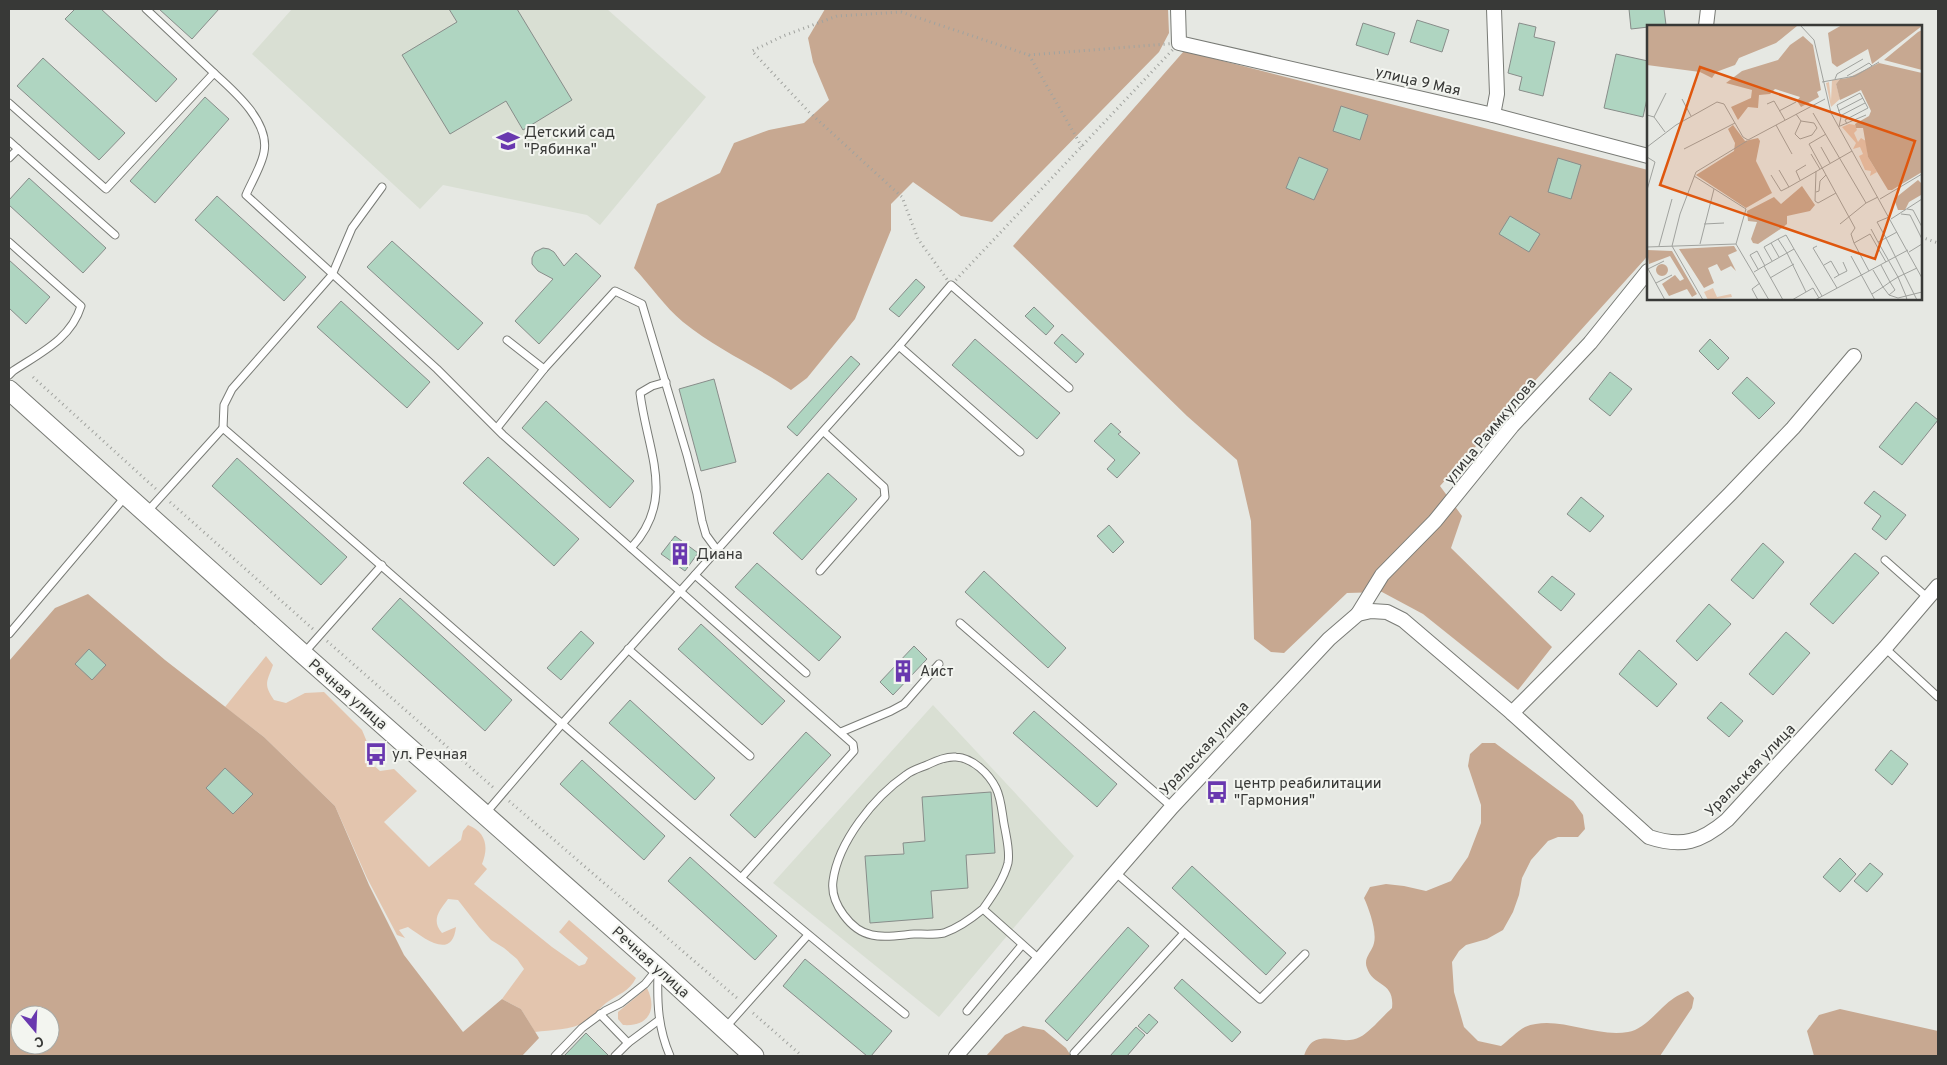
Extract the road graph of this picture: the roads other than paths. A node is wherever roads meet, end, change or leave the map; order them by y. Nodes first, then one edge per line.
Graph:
1 (146, 9) edge
2 (1178, 9) edge
3 (1494, 9) edge
4 (1708, 9) edge
5 (1706, 25) edge
6 (214, 73) junction
7 (9, 103) edge
8 (1493, 115) junction
9 (9, 140) edge
10 (18, 148) junction
11 (1647, 156) edge
12 (9, 158) edge
13 (382, 187) dead end
14 (115, 235) dead end
15 (9, 242) edge
16 (1647, 271) edge
17 (332, 275) junction
18 (507, 340) dead end
19 (900, 346) junction
20 (1854, 356) dead end
21 (544, 368) junction
22 (9, 375) edge
23 (666, 382) junction
24 (1069, 388) dead end
25 (9, 390) edge
26 (223, 428) junction
27 (497, 428) junction
28 (824, 432) junction
29 (1020, 452) dead end
30 (126, 496) junction
31 (146, 513) junction
32 (631, 548) junction
33 (717, 550) junction
34 (1885, 560) dead end
35 (382, 565) junction
36 (820, 570) dead end
37 (695, 575) junction
38 (1938, 586) edge
39 (680, 592) junction
40 (1928, 598) junction
41 (1358, 614) junction
42 (960, 623) dead end
43 (9, 634) edge
44 (1885, 648) junction
45 (628, 649) junction
46 (303, 654) junction
47 (939, 664) dead end
48 (806, 673) dead end
49 (1938, 698) edge
50 (1512, 713) junction
51 (561, 725) junction
52 (841, 732) junction
53 (750, 756) dead end
54 (1172, 807) junction
55 (485, 814) junction
56 (1114, 872) junction
57 (741, 878) junction
58 (983, 909) junction
59 (1184, 933) junction
60 (808, 935) junction
61 (1022, 945) junction
62 (1305, 954) dead end
63 (1039, 959) junction
64 (658, 968) junction
65 (967, 1011) dead end
66 (600, 1014) junction
67 (905, 1014) dead end
68 (659, 1020) junction
69 (725, 1028) junction
70 (628, 1043) junction
71 (1074, 1053) dead end
72 (555, 1056) edge
73 (615, 1056) edge
74 (670, 1056) edge
75 (754, 1056) edge
76 (956, 1056) edge

1 - 6 lane
2 - 8 street, улица 9 Мая
3 - 8 street
4 - 5 street
6 - 7 lane
6 - 17 lane
8 - 11 street, улица 9 Мая
9 - 10 lane
10 - 12 lane
10 - 14 lane
13 - 17 lane
15 - 22 lane
16 - 41 street, улица Раимкулова
17 - 26 lane
17 - 27 lane
18 - 21 lane
19 - 24 lane
19 - 28 lane
19 - 29 lane
20 - 50 street
21 - 23 lane
21 - 27 lane
23 - 32 lane
23 - 33 lane
25 - 30 street, Речная улица
26 - 31 lane
26 - 35 lane
27 - 32 lane
28 - 33 lane
28 - 36 lane
30 - 31 street, Речная улица
30 - 43 lane
31 - 46 street, Речная улица
32 - 39 lane
33 - 37 lane
34 - 40 lane
35 - 46 lane
35 - 51 lane
37 - 39 lane
37 - 48 lane
38 - 40 street, Уральская улица
39 - 45 lane
39 - 52 lane
40 - 44 street, Уральская улица
41 - 50 street, Уральская улица
41 - 54 street, Уральская улица
42 - 54 lane
44 - 49 lane
44 - 50 street, Уральская улица
45 - 51 lane
45 - 53 lane
46 - 55 street, Речная улица
47 - 52 lane
51 - 55 lane
51 - 57 lane
52 - 57 lane
54 - 56 street, Уральская улица
55 - 64 street, Речная улица
56 - 59 lane
56 - 63 street, Уральская улица
57 - 60 lane
58 - 58 lane
58 - 61 lane
59 - 62 lane
59 - 71 lane
60 - 67 lane
60 - 69 lane
61 - 63 lane
61 - 65 lane
63 - 76 street, Уральская улица
64 - 66 lane
64 - 68 lane
64 - 69 street, Речная улица
66 - 70 lane
66 - 72 lane
68 - 70 lane
68 - 74 lane
69 - 75 street, Речная улица
70 - 73 lane

